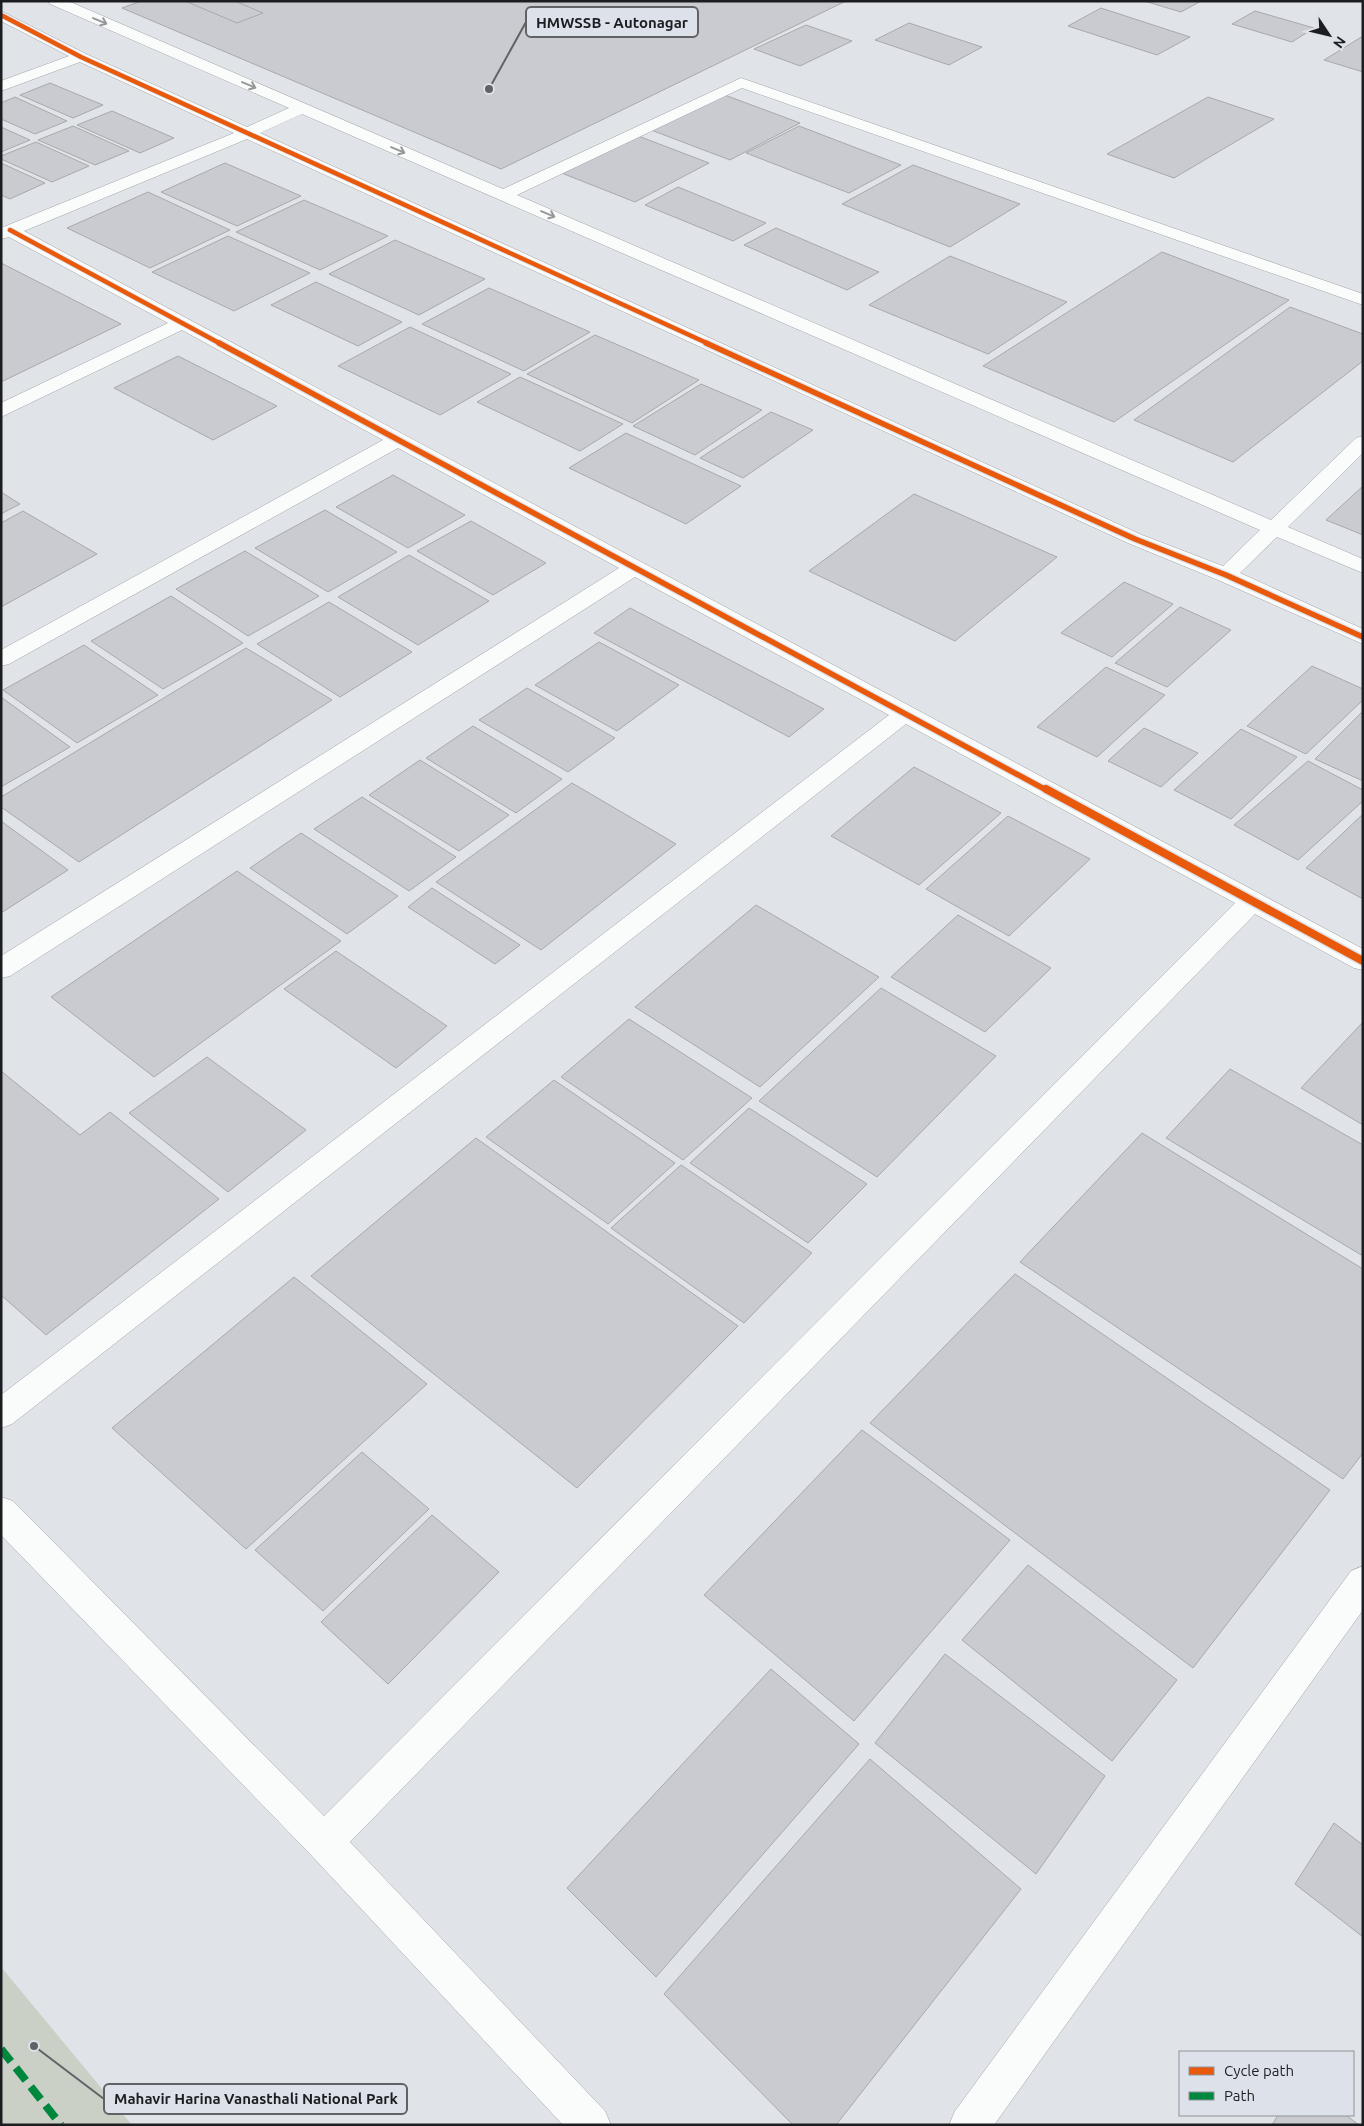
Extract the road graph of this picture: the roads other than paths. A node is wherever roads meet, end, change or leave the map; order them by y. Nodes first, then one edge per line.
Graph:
1 (58, 8) edge
2 (1, 15) edge
3 (20, 24) junction
4 (81, 57) junction
5 (1, 86) edge
6 (302, 108) junction
7 (247, 133) junction
8 (503, 195) junction
9 (6, 232) edge
10 (1363, 300) edge
11 (182, 323) junction
12 (1, 411) edge
13 (397, 440) junction
14 (1363, 442) edge
15 (1273, 528) junction
16 (1363, 567) edge
17 (634, 568) junction
18 (1226, 575) junction
19 (1363, 637) edge
20 (1, 659) edge
21 (905, 714) junction
22 (1252, 901) junction
23 (1363, 961) edge
24 (1, 969) edge
25 (1, 1414) edge
26 (1, 1512) edge
27 (1363, 1582) edge
28 (324, 1842) junction
29 (591, 2125) edge
30 (969, 2125) edge

1 - 3 street
1 -> 6 street
2 - 3 street
3 - 4 street
4 - 5 street
4 - 7 street
6 - 7 street
6 -> 8 street
7 - 9 street
7 - 18 street
8 - 10 street
8 -> 15 street
9 - 11 street
11 - 12 street
11 - 13 street
13 - 17 street
13 - 20 street
14 - 15 street
15 - 16 street
15 - 18 street
17 - 21 street
17 - 24 street
18 - 19 street
21 - 22 street
21 - 25 street
22 - 23 street
22 - 28 street
26 - 28 street
27 - 30 street
28 - 29 street

